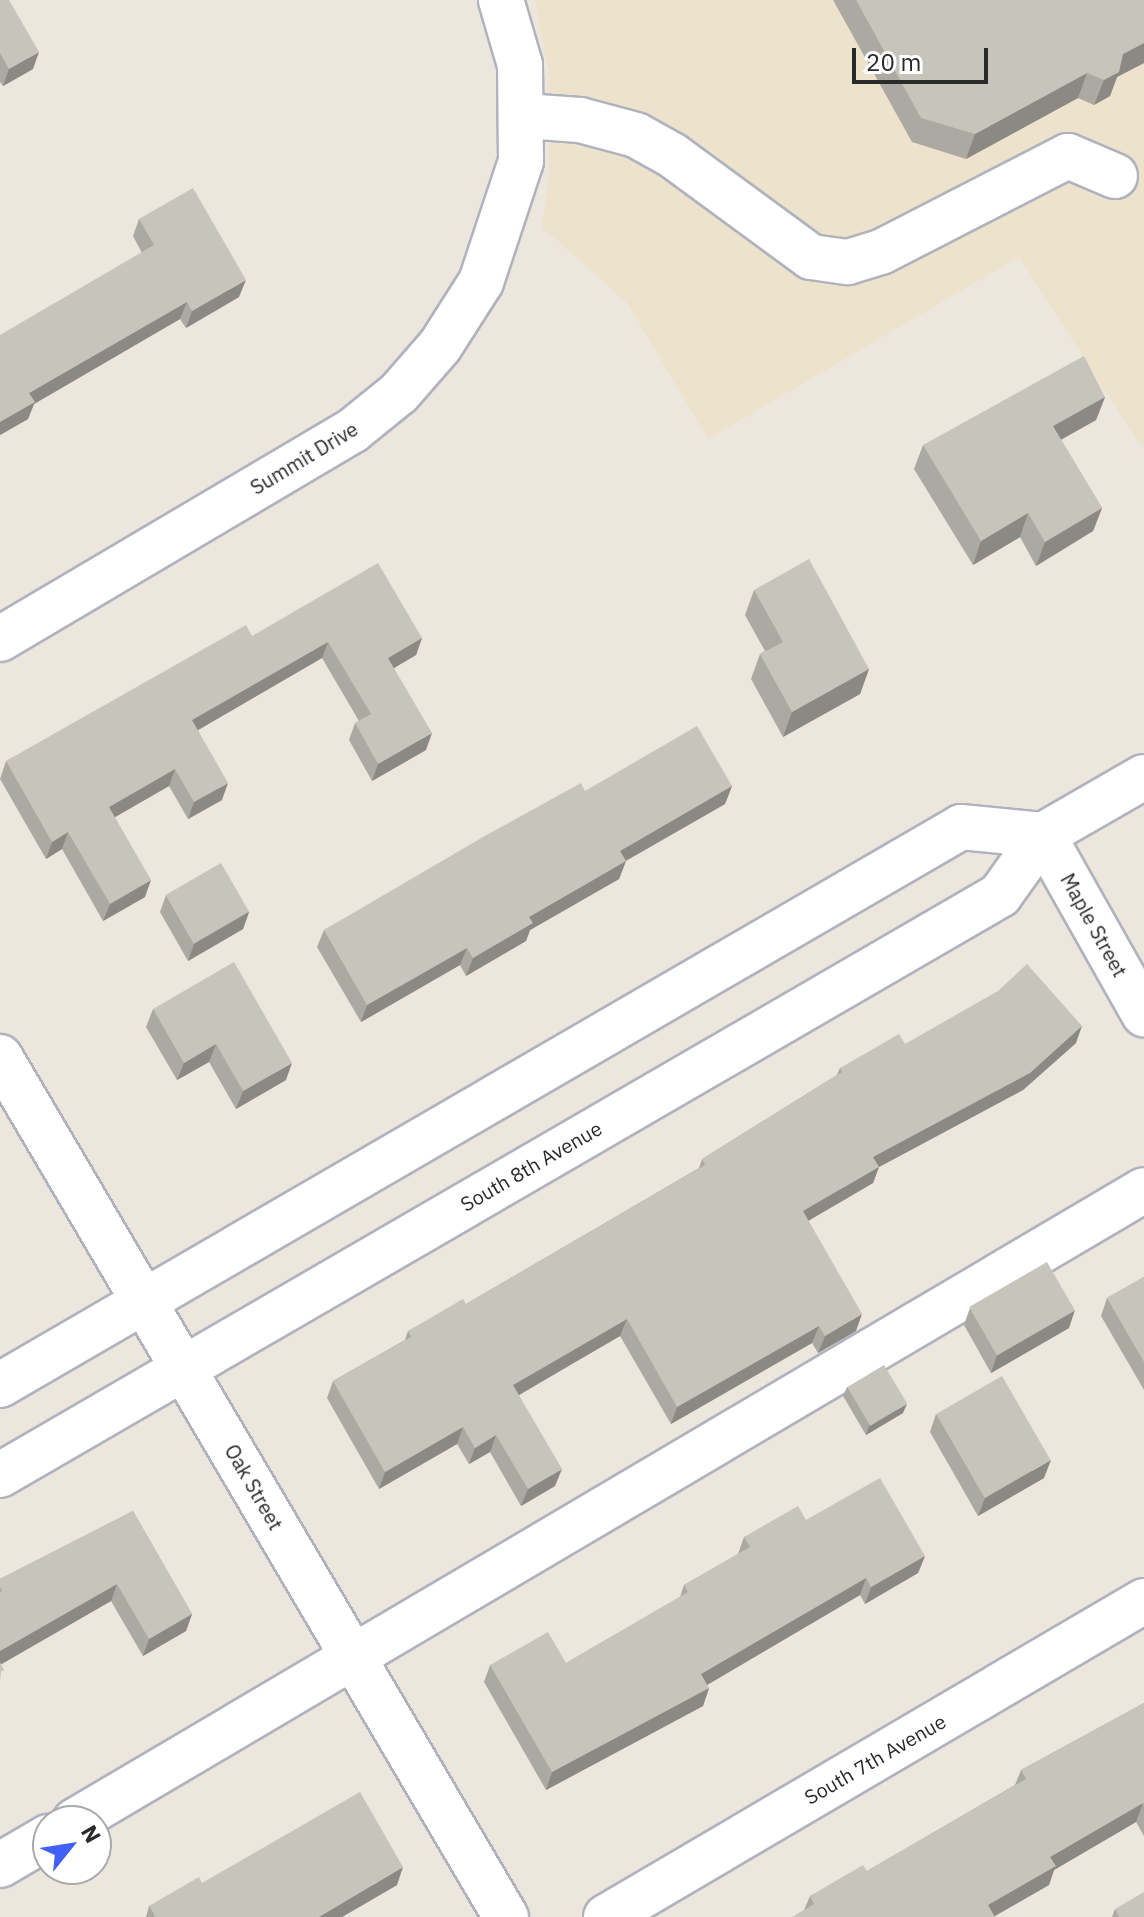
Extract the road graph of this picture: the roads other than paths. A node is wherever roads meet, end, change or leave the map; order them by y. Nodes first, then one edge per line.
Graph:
1 (501, 0) edge
2 (524, 116) junction
3 (1115, 176) dead end
4 (0, 639) edge
5 (1144, 777) edge
6 (1043, 835) junction
7 (1144, 1014) edge
8 (0, 1057) edge
9 (1144, 1190) edge
10 (144, 1299) junction
11 (184, 1367) junction
12 (0, 1385) edge
13 (0, 1475) edge
14 (1144, 1601) edge
15 (354, 1656) junction
16 (102, 1805) edge
17 (32, 1846) edge
18 (0, 1865) edge
19 (506, 1917) edge
20 (606, 1917) edge

1 - 2 street, Summit Drive
2 - 3 street
2 - 4 street, Summit Drive
5 - 6 street, South 8th Avenue
6 - 7 street, Maple Street
6 - 10 street
6 - 11 street, South 8th Avenue
8 - 10 street, Oak Street
9 - 15 street
10 - 11 street, Oak Street
10 - 12 street
11 - 13 street, South 8th Avenue
11 - 15 street, Oak Street
14 - 20 street, South 7th Avenue
15 - 16 street
15 - 19 street, Oak Street
17 - 18 street

